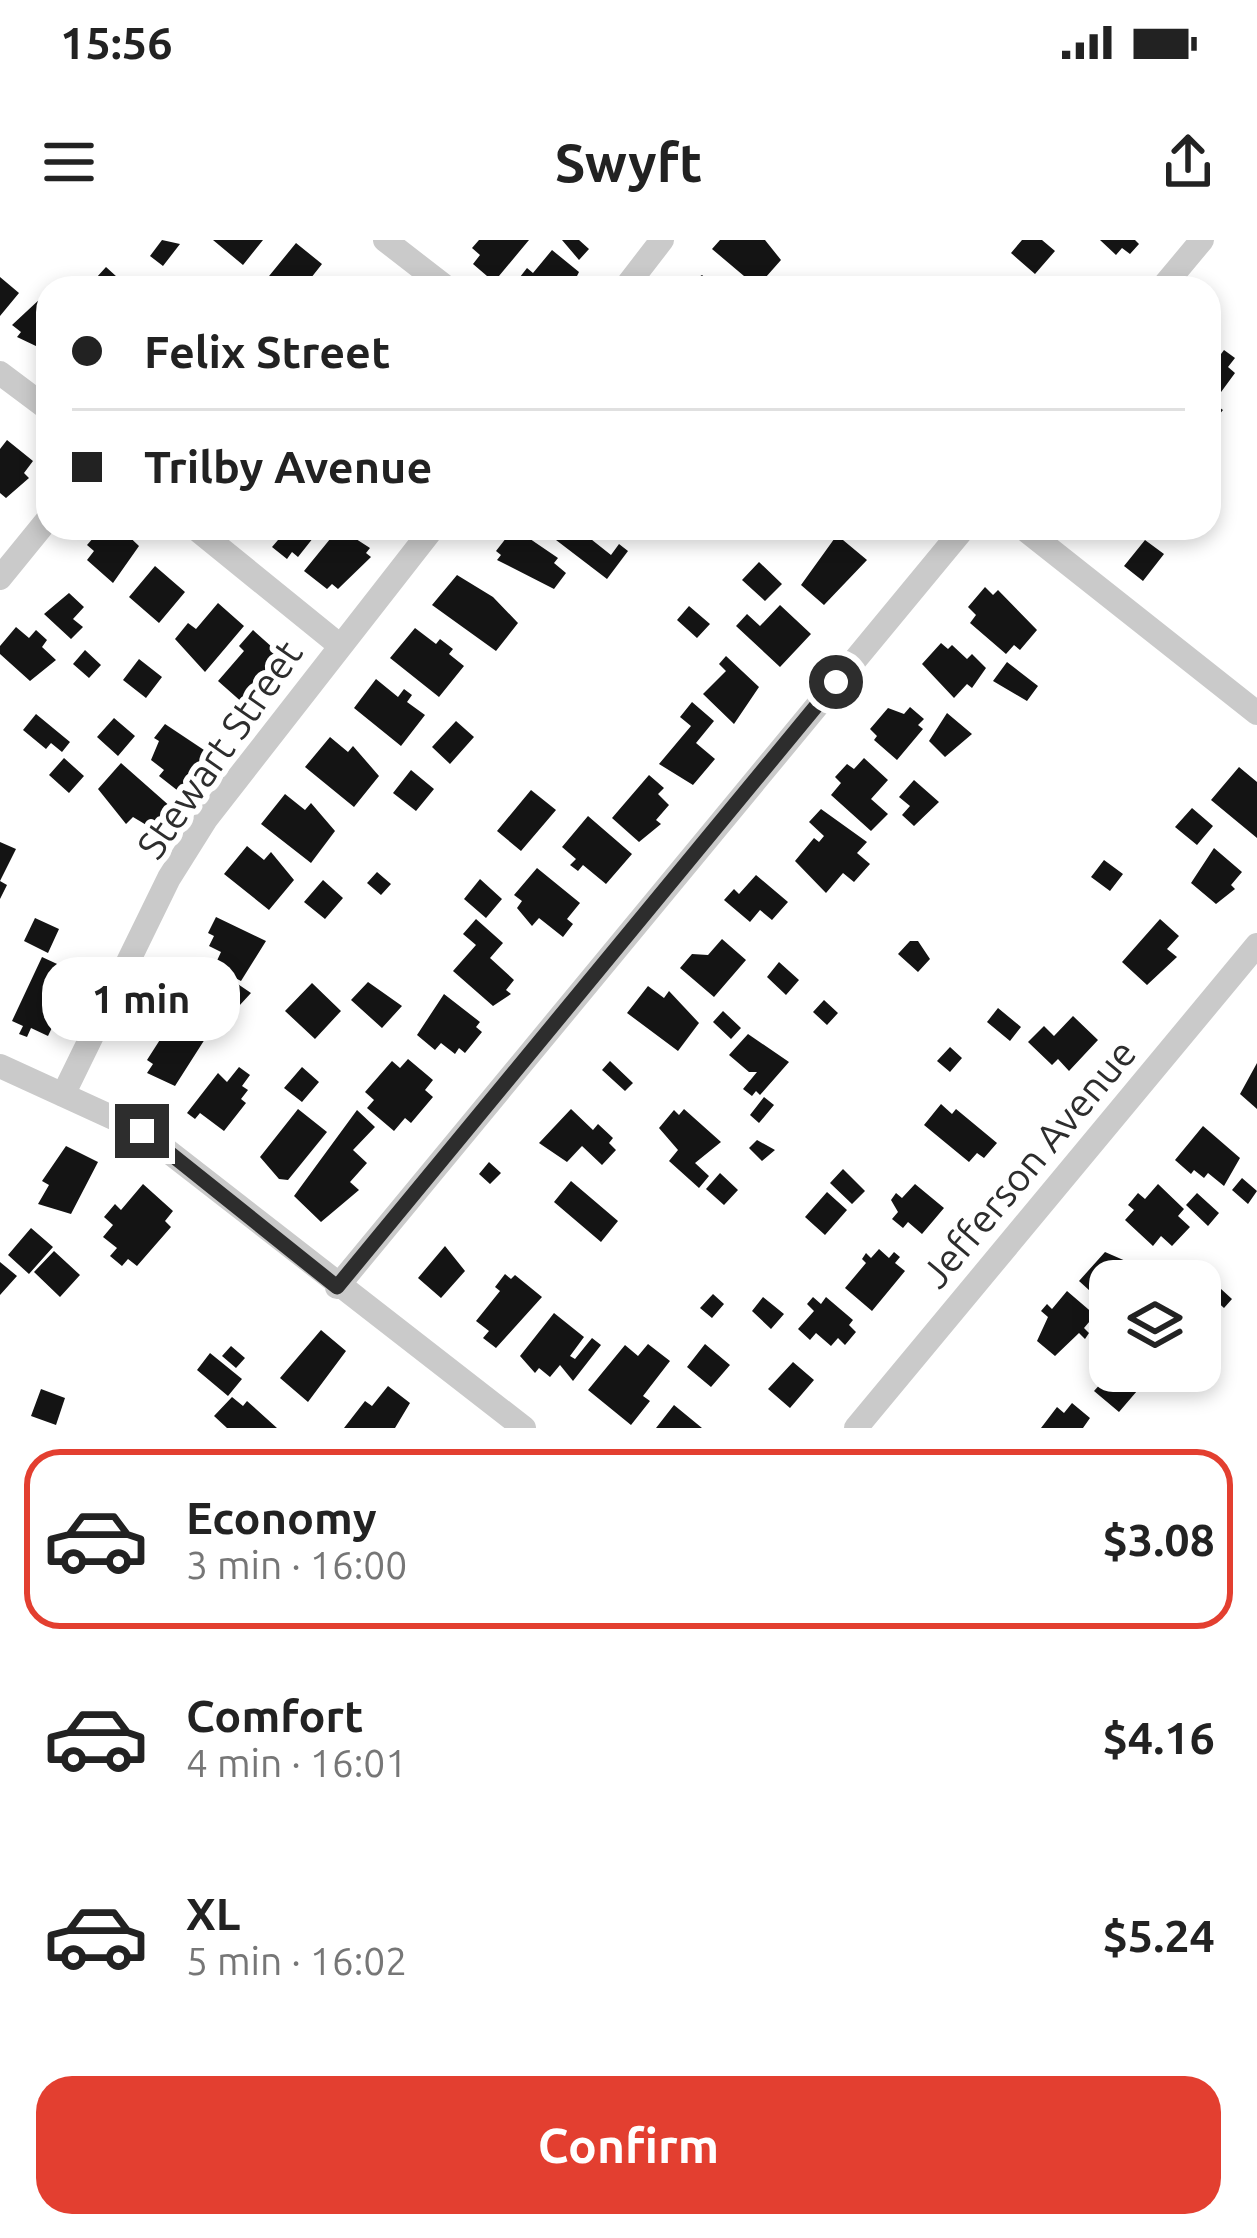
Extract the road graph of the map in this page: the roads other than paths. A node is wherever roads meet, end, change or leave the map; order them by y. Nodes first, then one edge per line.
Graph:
1 (385, 240) edge
2 (662, 240) edge
3 (1202, 240) edge
4 (432, 276) edge
5 (634, 276) edge
6 (1172, 276) edge
7 (0, 373) edge
8 (36, 401) edge
9 (36, 534) edge
10 (210, 540) edge
11 (423, 540) edge
12 (954, 540) edge
13 (1037, 540) edge
14 (0, 578) edge
15 (338, 644) junction
16 (1257, 713) edge
17 (1257, 945) edge
18 (0, 1066) edge
19 (62, 1095) junction
20 (337, 1287) junction
21 (524, 1428) edge
22 (856, 1428) edge

1 - 4 street
2 - 5 street
3 - 6 street
7 - 8 street
9 - 14 street
10 - 15 street
11 - 15 street, Stewart Street
12 - 20 street
13 - 16 street
15 - 19 street, Stewart Street
17 - 22 street, Jefferson Avenue
18 - 19 street
19 - 20 street
20 - 21 street

